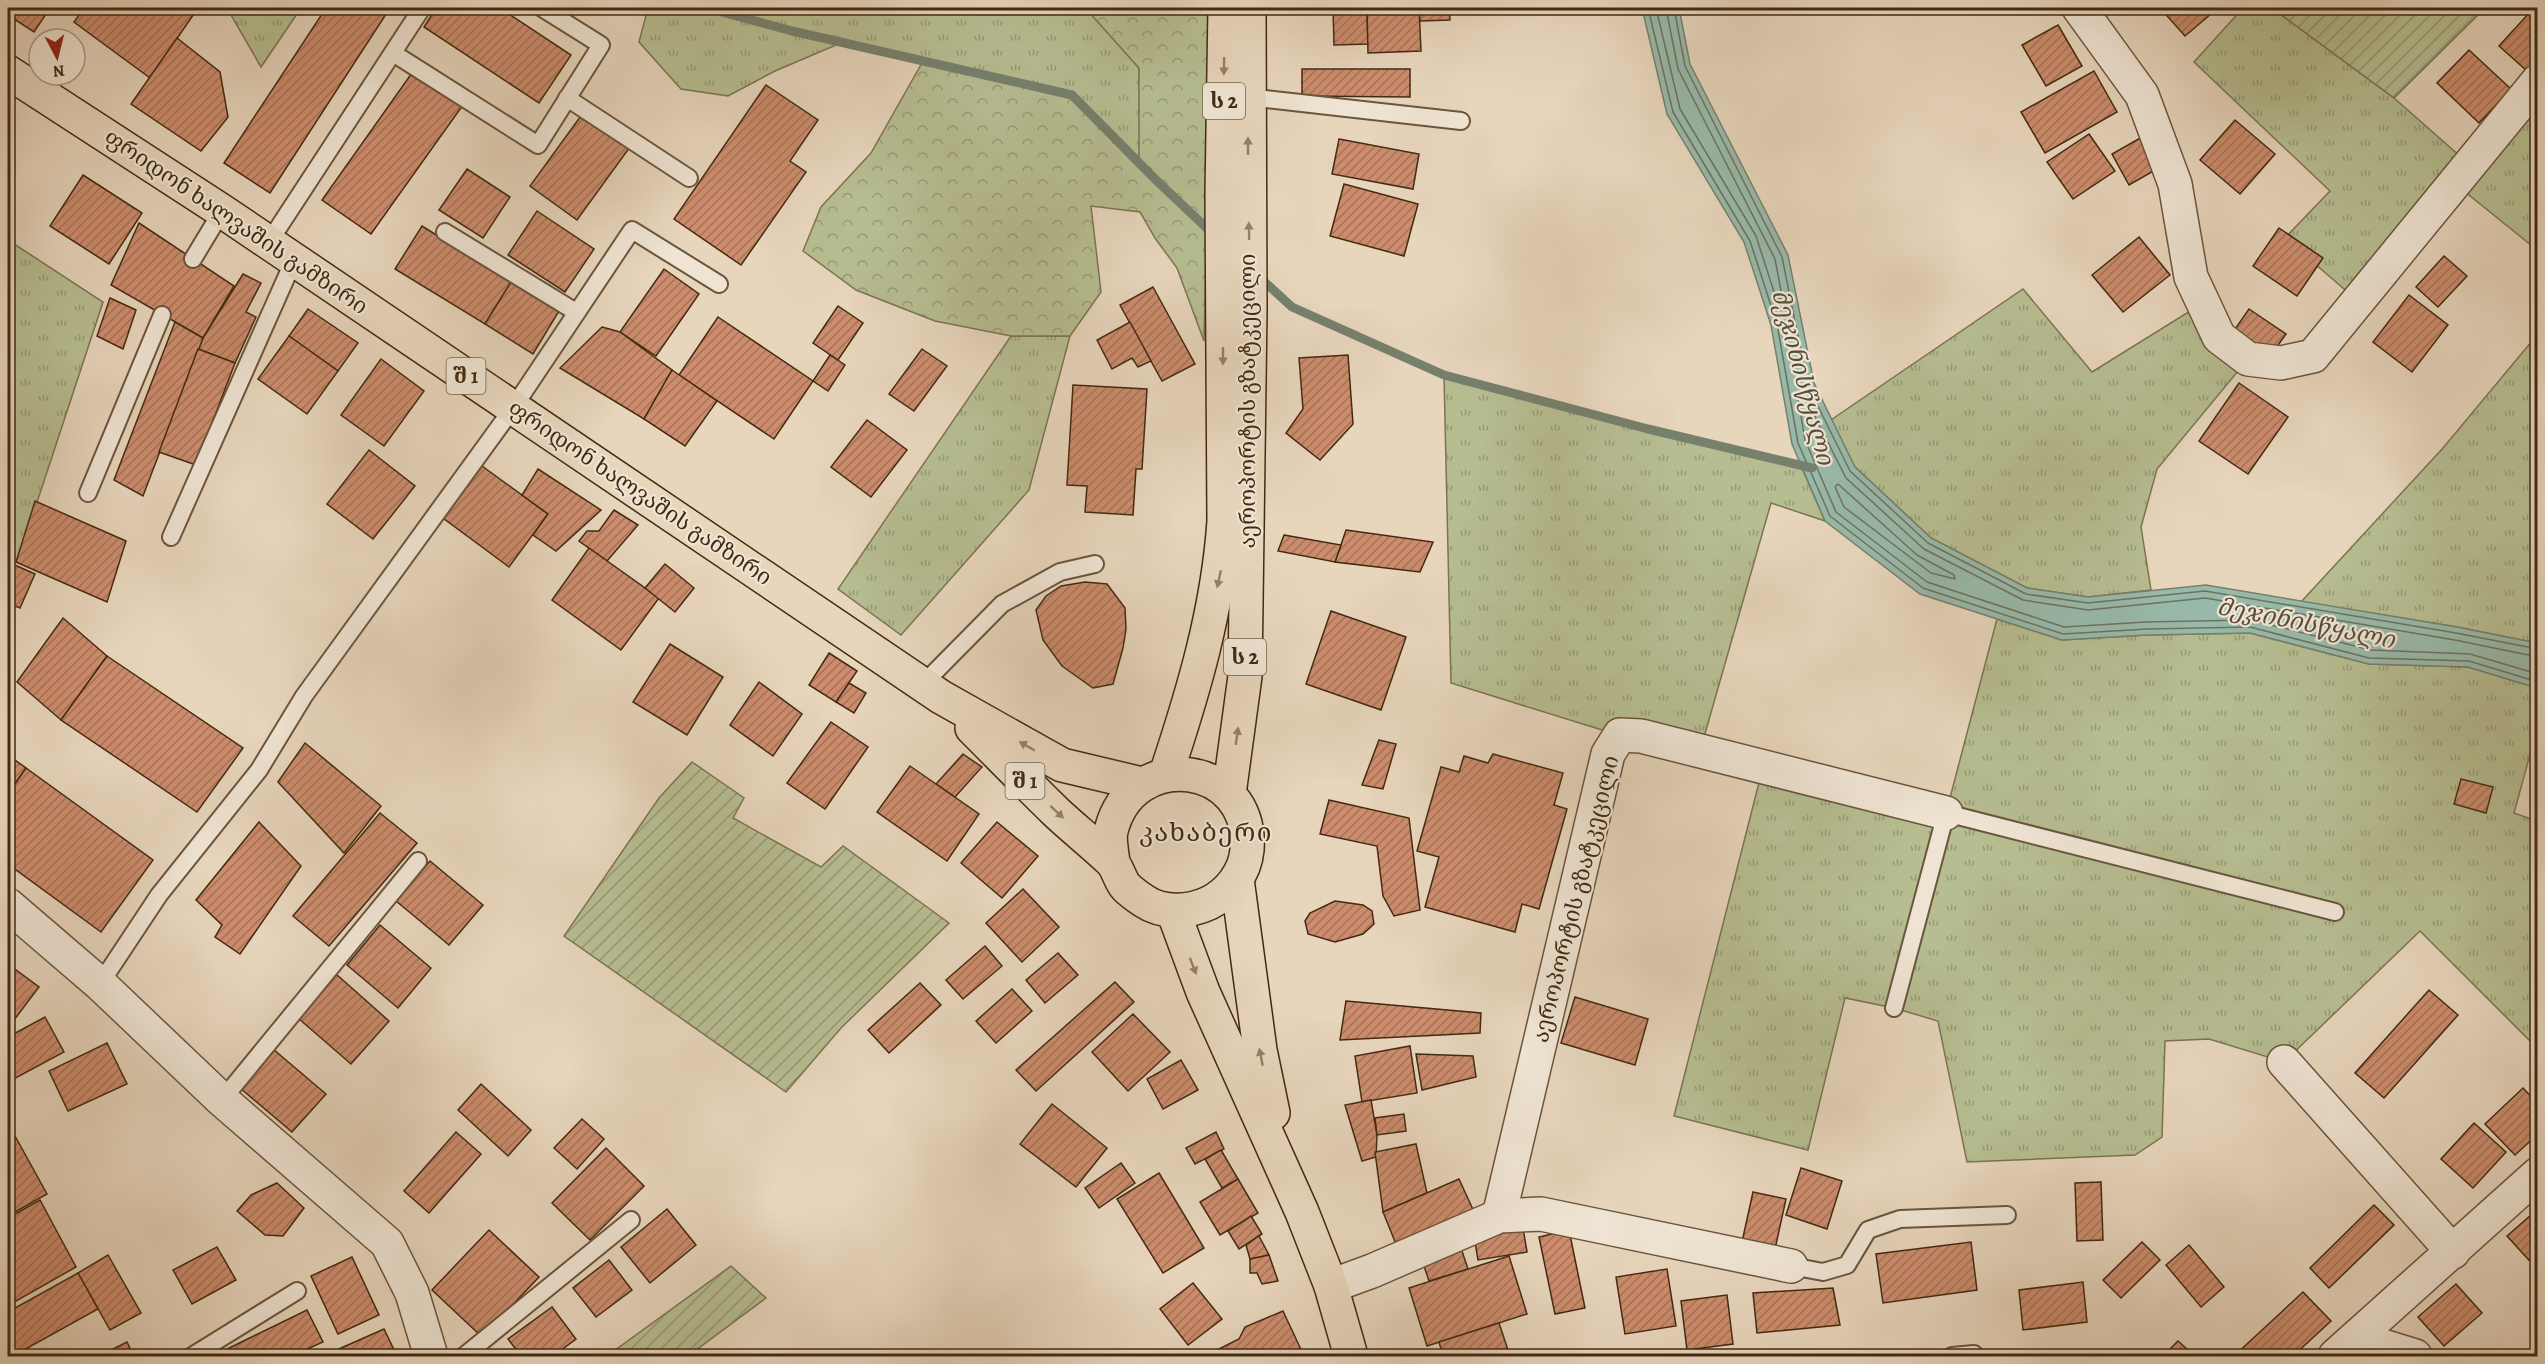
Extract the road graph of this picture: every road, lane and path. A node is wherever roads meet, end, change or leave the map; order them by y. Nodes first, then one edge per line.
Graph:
1 (422, 8) edge
2 (542, 8) edge
3 (1225, 8) edge
4 (1249, 8) edge
5 (2079, 8) edge
6 (393, 53) junction
7 (8, 72) edge
8 (2538, 81) edge
9 (1248, 97) junction
10 (567, 98) junction
11 (1461, 121) dead end
12 (689, 178) dead end
13 (1235, 195) junction
14 (222, 211) junction
15 (445, 232) dead end
16 (281, 251) junction
17 (193, 259) dead end
18 (719, 284) dead end
19 (1236, 303) junction
20 (576, 312) junction
21 (162, 315) dead end
22 (513, 408) junction
23 (88, 493) dead end
24 (171, 537) dead end
25 (1095, 564) dead end
26 (932, 691) junction
27 (1154, 779) junction
28 (1229, 794) junction
29 (1946, 813) junction
30 (418, 861) dead end
31 (1113, 862) junction
32 (1238, 879) junction
33 (8, 905) edge
34 (1173, 911) junction
35 (2335, 912) dead end
36 (100, 984) junction
37 (1894, 1008) dead end
38 (2284, 1062) dead end
39 (222, 1100) junction
40 (2538, 1174) edge
41 (1286, 1176) junction
42 (2007, 1215) dead end
43 (1499, 1216) junction
44 (631, 1220) dead end
45 (2453, 1252) junction
46 (1791, 1266) joint
47 (1331, 1286) junction
48 (297, 1291) dead end
49 (2346, 1347) edge
50 (1974, 1355) edge
51 (192, 1356) edge
52 (431, 1356) edge
53 (464, 1356) edge
54 (1351, 1356) edge
55 (1952, 1356) edge
56 (2415, 1356) edge

1 - 6 lane
2 - 10 lane
3 -> 13 main road, აეროპორტის გზატკეცილი / ს 2
4 - 9 main road, აეროპორტის გზატკეცილი / ს 2
5 - 8 street
6 - 10 lane
6 - 16 lane
7 - 14 main road, ფრიდონ ხალვაშის გამზირი / შ 1
9 - 11 lane
13 -> 9 main road, აეროპორტის გზატკეცილი / ს 2
10 - 12 lane
13 - 19 main road, აეროპორტის გზატკეცილი / ს 2
14 - 16 main road, ფრიდონ ხალვაშის გამზირი / შ 1
14 - 17 lane
15 - 20 lane
16 - 22 main road, ფრიდონ ხალვაშის გამზირი / შ 1
16 - 24 lane
18 - 20 lane
19 -> 27 main road, აეროპორტის გზატკეცილი / ს 2
28 -> 19 main road, აეროპორტის გზატკეცილი / ს 2
20 - 22 lane
21 - 23 lane
22 - 26 main road, ფრიდონ ხალვაშის გამზირი / შ 1
22 - 36 lane
25 - 26 lane
27 -> 26 main road, შ 1
26 -> 31 main road, შ 1
27 - 28 main road
27 - 31 main road
28 - 32 main road
29 - 35 lane
29 - 37 lane
29 - 43 street, აეროპორტის გზატკეცილი
30 - 39 lane
31 - 34 main road
32 - 34 main road
41 -> 32 main road
33 - 36 street
34 -> 41 main road
36 - 39 street
38 - 45 street
39 - 52 street
40 - 45 street
41 - 47 main road
42 - 46 lane
43 - 46 street
43 - 47 street
44 - 53 lane
45 - 49 street
47 - 54 main road
48 - 51 lane
49 - 56 street
50 - 55 lane

